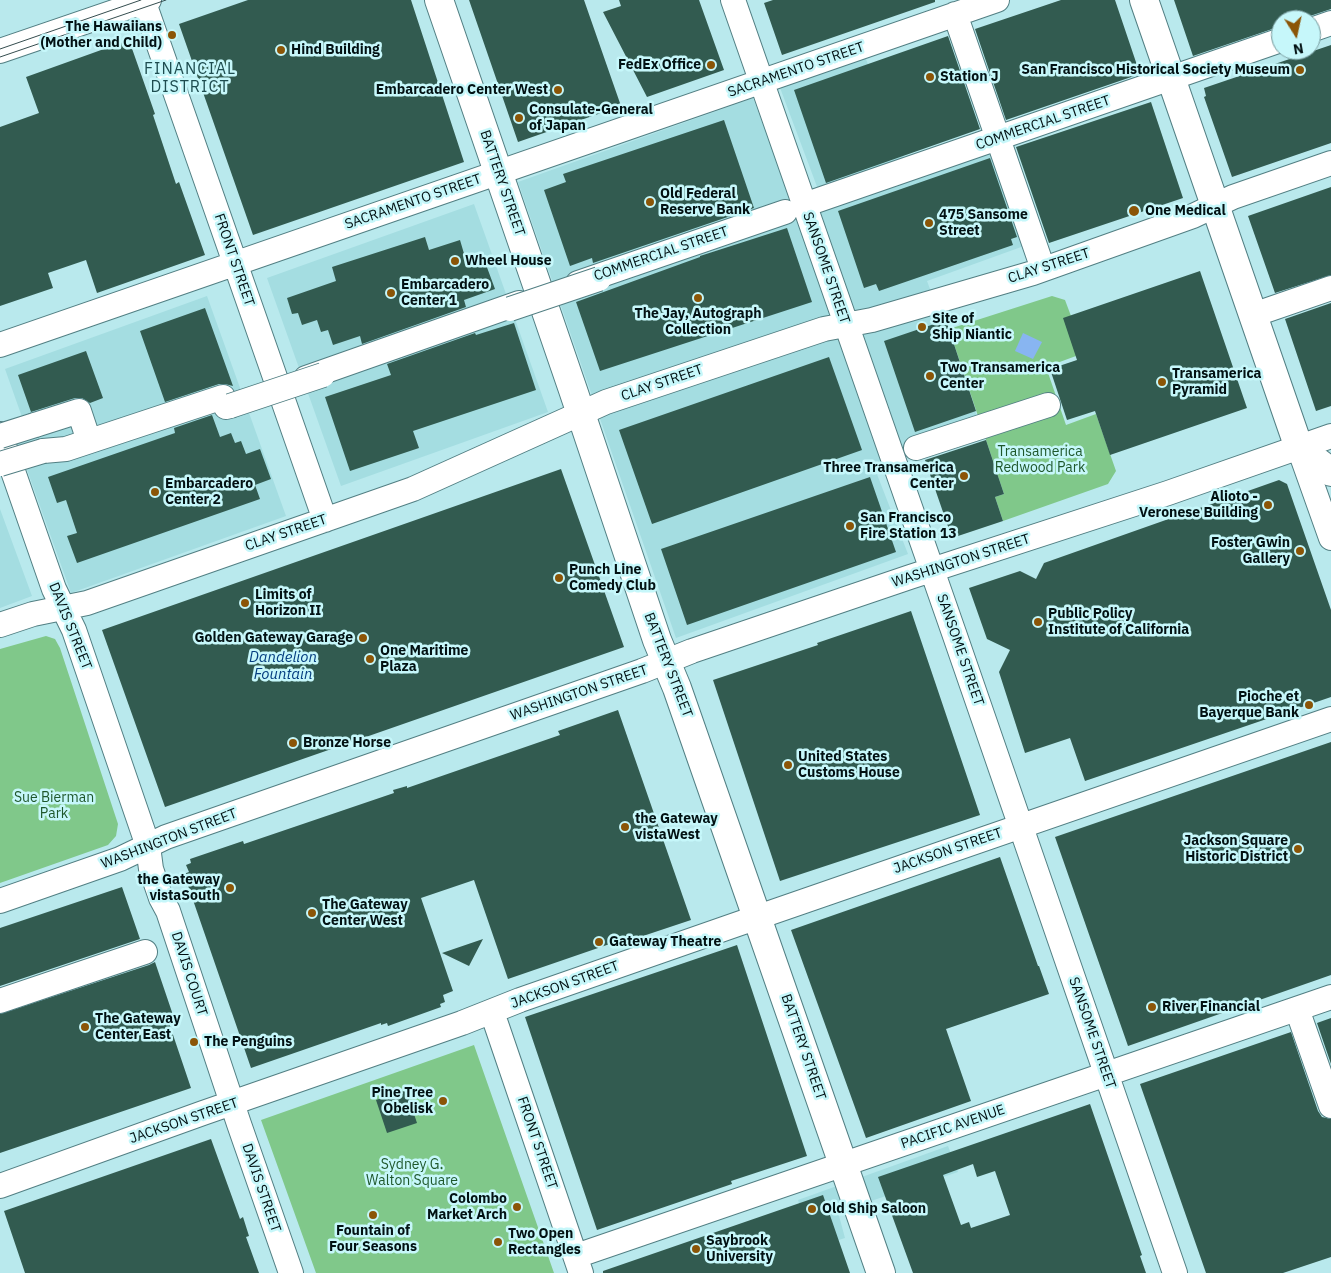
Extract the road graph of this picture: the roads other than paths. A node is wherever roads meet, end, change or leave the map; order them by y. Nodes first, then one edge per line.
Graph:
1 (438, 0) edge
2 (733, 0) edge
3 (997, 0) edge
4 (1144, 0) edge
5 (145, 1) edge
6 (947, 11) edge
7 (1271, 44) edge
8 (0, 51) edge
9 (1172, 79) junction
10 (761, 82) junction
11 (998, 138) junction
12 (1331, 163) edge
13 (498, 172) junction
14 (1216, 205) junction
15 (794, 209) junction
16 (236, 263) junction
17 (1043, 269) junction
18 (594, 285) dead end
19 (566, 287) dead end
20 (1331, 288) edge
21 (519, 302) dead end
22 (1253, 315) junction
23 (846, 324) junction
24 (0, 345) edge
25 (306, 378) dead end
26 (1048, 405) dead end
27 (581, 414) junction
28 (0, 435) edge
29 (1331, 436) edge
30 (90, 441) junction
31 (916, 448) dead end
32 (1299, 448) junction
33 (0, 464) edge
34 (1331, 472) edge
35 (325, 520) junction
36 (1331, 538) edge
37 (932, 570) junction
38 (63, 608) junction
39 (0, 625) edge
40 (666, 661) junction
41 (1331, 719) edge
42 (1021, 826) junction
43 (148, 846) junction
44 (0, 901) edge
45 (757, 917) junction
46 (145, 952) dead end
47 (1331, 997) edge
48 (0, 1001) edge
49 (1297, 1008) junction
50 (492, 1012) junction
51 (1106, 1074) junction
52 (233, 1103) junction
53 (1331, 1106) edge
54 (844, 1166) junction
55 (0, 1186) edge
56 (578, 1265) edge
57 (291, 1273) edge
58 (881, 1273) edge
59 (1175, 1273) edge

1 - 13 main road, BATTERY STREET
2 - 10 street, SANSOME STREET
3 - 6 street, SACRAMENTO STREET
4 - 9 main road
5 - 8 street
5 - 16 street, FRONT STREET
6 - 10 street, SACRAMENTO STREET
6 - 11 street
7 - 9 street, COMMERCIAL STREET
9 - 11 street, COMMERCIAL STREET
9 - 14 main road
10 - 13 street, SACRAMENTO STREET
10 - 15 street, SANSOME STREET
11 - 15 street, COMMERCIAL STREET
11 - 17 street
12 - 14 street, CLAY STREET
13 - 16 street, SACRAMENTO STREET
13 - 27 main road, BATTERY STREET
14 - 17 street, CLAY STREET
14 - 22 main road
15 - 19 street, COMMERCIAL STREET
15 - 23 street, SANSOME STREET
16 - 24 street, SACRAMENTO STREET
16 - 35 street, FRONT STREET
17 - 23 street, CLAY STREET
18 - 30 street, bridge
20 - 22 street
21 - 25 street
22 - 32 main road
23 - 27 street, CLAY STREET
23 - 37 street, SANSOME STREET
26 - 31 street
27 - 35 street, CLAY STREET
27 - 40 main road, BATTERY STREET
28 - 30 street, bridge
28 - 38 street, DAVIS STREET
29 - 32 street, WASHINGTON STREET
30 - 33 street, bridge
32 - 34 main road
32 - 36 street
32 - 37 street, WASHINGTON STREET
35 - 38 street, CLAY STREET
37 - 40 street, WASHINGTON STREET
37 - 42 street, SANSOME STREET
38 - 39 street, CLAY STREET
38 - 43 street, DAVIS STREET
40 - 43 street, WASHINGTON STREET
40 - 45 main road, BATTERY STREET
41 - 42 street, JACKSON STREET
42 - 45 street, JACKSON STREET
42 - 51 street, SANSOME STREET
43 - 44 street, WASHINGTON STREET
43 - 52 street, DAVIS COURT
45 - 50 street, JACKSON STREET
45 - 54 main road, BATTERY STREET
46 - 48 street
47 - 49 street, PACIFIC AVENUE
49 - 51 street, PACIFIC AVENUE
49 - 53 street
50 - 52 street, JACKSON STREET
50 - 56 street, FRONT STREET
51 - 54 street, PACIFIC AVENUE
51 - 59 street, SANSOME STREET
52 - 55 street, JACKSON STREET
52 - 57 street, DAVIS STREET
54 - 56 street, PACIFIC AVENUE
54 - 58 main road, BATTERY STREET

